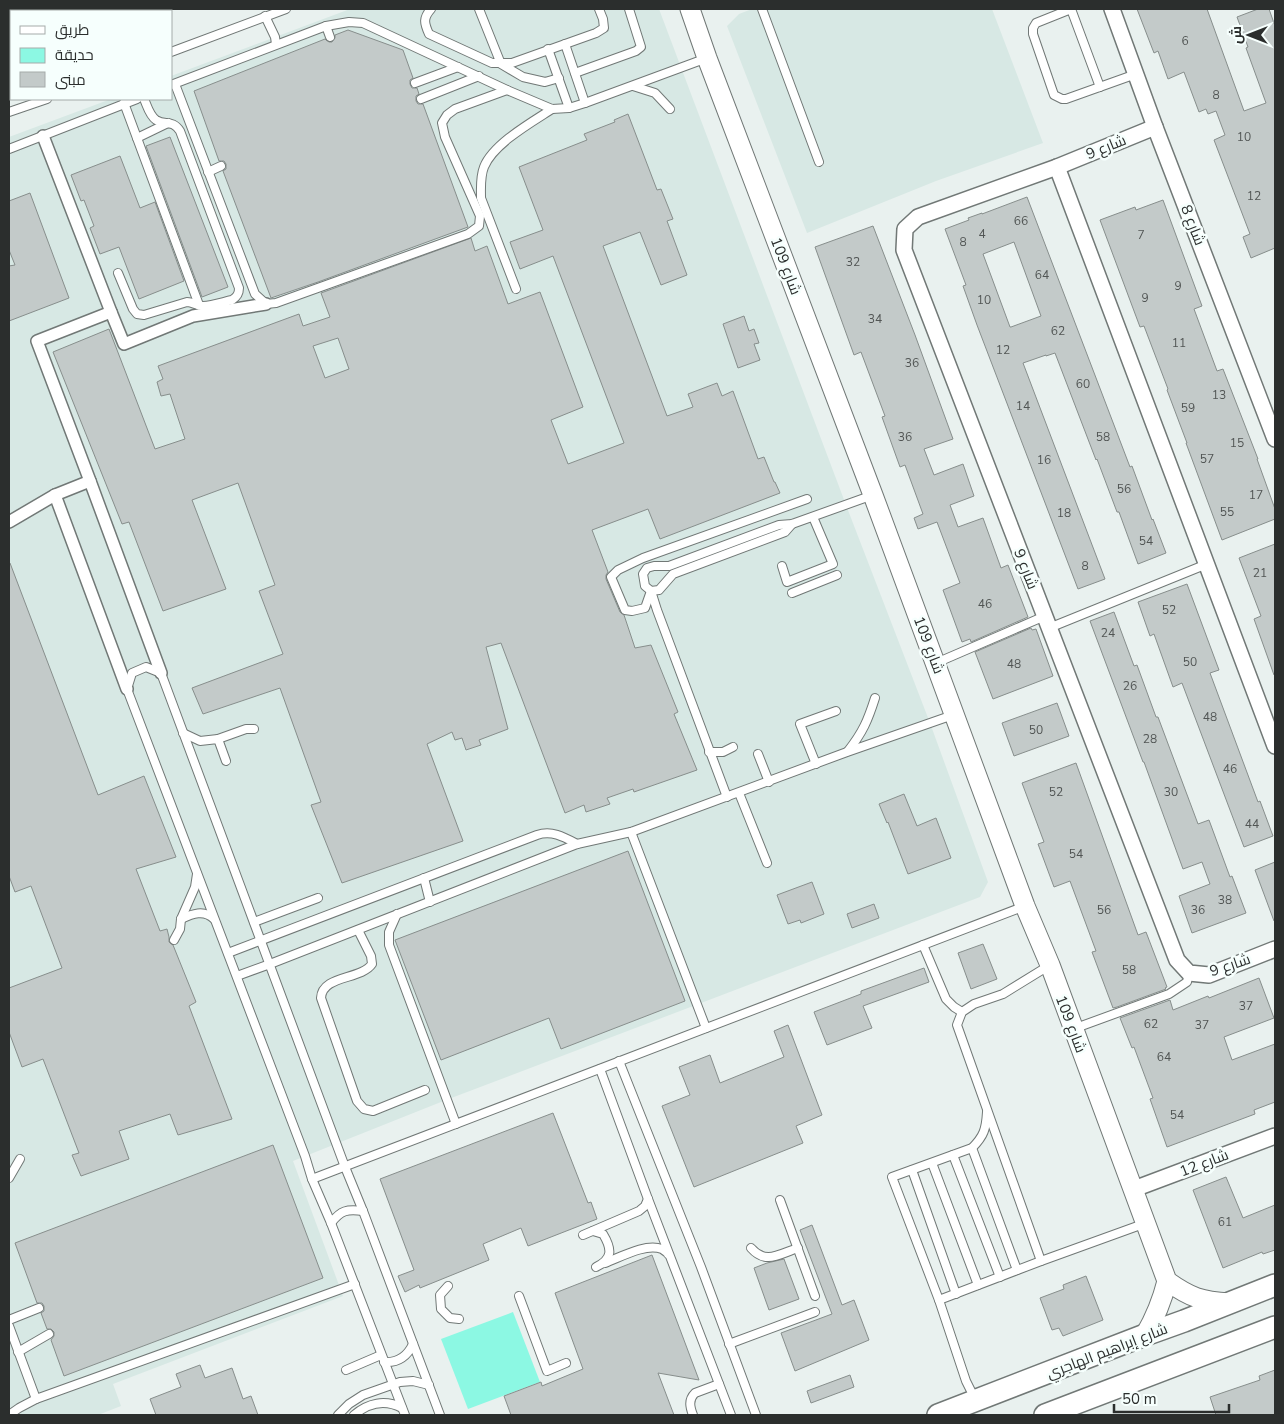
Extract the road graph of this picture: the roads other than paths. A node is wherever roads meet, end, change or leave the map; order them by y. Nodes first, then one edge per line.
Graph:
1 (286, 9) edge
2 (431, 9) edge
3 (479, 9) edge
4 (599, 9) edge
5 (629, 9) edge
6 (690, 9) edge
7 (762, 9) edge
8 (1071, 9) edge
9 (1112, 9) edge
10 (265, 16) junction
11 (326, 26) junction
12 (330, 37) dead end
13 (276, 44) junction
14 (566, 44) junction
15 (548, 49) junction
16 (172, 52) edge
17 (707, 58) junction
18 (501, 64) junction
19 (458, 67) junction
20 (575, 73) junction
21 (1136, 74) junction
22 (479, 76) junction
23 (559, 78) junction
24 (415, 83) dead end
25 (173, 85) edge
26 (633, 86) junction
27 (1100, 87) junction
28 (507, 90) junction
29 (421, 99) dead end
30 (21, 100) edge
31 (44, 100) edge
32 (134, 100) edge
33 (145, 100) edge
34 (124, 103) junction
35 (585, 103) junction
36 (19, 108) junction
37 (569, 108) junction
38 (552, 109) junction
39 (670, 109) dead end
40 (9, 112) edge
41 (168, 122) junction
42 (1155, 127) junction
43 (43, 136) junction
44 (137, 138) junction
45 (9, 149) edge
46 (820, 162) dead end
47 (221, 166) dead end
48 (1057, 167) junction
49 (208, 172) junction
50 (118, 273) dead end
51 (516, 289) dead end
52 (266, 304) junction
53 (199, 305) junction
54 (112, 312) junction
55 (1275, 439) edge
56 (90, 481) junction
57 (55, 495) junction
58 (873, 496) junction
59 (806, 499) dead end
60 (813, 517) junction
61 (9, 522) edge
62 (792, 524) junction
63 (1207, 564) junction
64 (782, 566) dead end
65 (837, 575) dead end
66 (651, 591) junction
67 (792, 593) dead end
68 (1047, 622) junction
69 (936, 663) junction
70 (161, 673) junction
71 (127, 689) junction
72 (875, 698) dead end
73 (836, 710) dead end
74 (954, 715) junction
75 (254, 729) dead end
76 (183, 732) junction
77 (218, 739) junction
78 (733, 746) dead end
79 (1275, 746) edge
80 (709, 752) junction
81 (847, 752) junction
82 (758, 754) dead end
83 (226, 761) dead end
84 (816, 764) junction
85 (769, 782) junction
86 (739, 793) junction
87 (727, 797) junction
88 (631, 832) junction
89 (577, 844) junction
90 (767, 864) dead end
91 (197, 874) junction
92 (424, 878) junction
93 (318, 898) dead end
94 (430, 902) junction
95 (1026, 906) junction
96 (397, 914) junction
97 (181, 919) junction
98 (215, 920) junction
99 (254, 922) junction
100 (358, 930) junction
101 (174, 940) dead end
102 (261, 941) junction
103 (924, 945) junction
104 (1275, 949) edge
105 (228, 953) junction
106 (270, 964) junction
107 (1050, 965) junction
108 (1189, 973) junction
109 (237, 976) junction
110 (962, 1012) junction
111 (706, 1028) junction
112 (1074, 1029) junction
113 (620, 1061) junction
114 (600, 1069) junction
115 (425, 1090) dead end
116 (987, 1112) junction
117 (456, 1124) junction
118 (1275, 1136) edge
119 (972, 1148) junction
120 (953, 1155) junction
121 (20, 1159) dead end
122 (932, 1163) junction
123 (345, 1167) junction
124 (912, 1170) junction
125 (9, 1178) edge
126 (312, 1179) junction
127 (1134, 1189) junction
128 (648, 1199) junction
129 (780, 1200) dead end
130 (363, 1211) junction
131 (331, 1223) junction
132 (1146, 1223) junction
133 (593, 1231) junction
134 (583, 1235) dead end
135 (751, 1248) dead end
136 (798, 1248) junction
137 (668, 1254) junction
138 (1041, 1261) junction
139 (605, 1263) junction
140 (596, 1267) dead end
141 (1017, 1270) junction
142 (1000, 1277) junction
143 (1167, 1281) junction
144 (355, 1284) junction
145 (978, 1285) junction
146 (1275, 1285) edge
147 (448, 1286) dead end
148 (956, 1294) junction
149 (519, 1296) dead end
150 (815, 1296) dead end
151 (939, 1300) junction
152 (1230, 1303) junction
153 (39, 1308) dead end
154 (815, 1312) dead end
155 (1275, 1313) edge
156 (459, 1319) dead end
157 (9, 1320) edge
158 (9, 1326) edge
159 (1275, 1326) edge
160 (48, 1334) dead end
161 (1144, 1335) junction
162 (413, 1344) junction
163 (729, 1344) junction
164 (1213, 1350) junction
165 (18, 1352) junction
166 (383, 1358) junction
167 (566, 1363) dead end
168 (346, 1370) dead end
169 (719, 1384) junction
170 (393, 1385) junction
171 (429, 1385) junction
172 (36, 1399) junction
173 (976, 1401) junction
174 (9, 1407) edge
175 (19, 1408) junction
176 (403, 1411) edge
177 (9, 1415) edge
178 (338, 1415) edge
179 (354, 1415) edge
180 (440, 1415) edge
181 (693, 1415) edge
182 (731, 1415) edge
183 (756, 1415) edge
184 (938, 1415) edge
185 (1045, 1415) edge

1 - 10 lane
2 - 18 lane
3 - 18 lane
4 - 14 lane
5 - 20 lane
6 - 17 street, شارع 109
7 - 46 lane
8 - 27 lane
8 - 27 lane
9 - 21 street, شارع 8
10 - 13 lane
10 - 16 lane
11 - 12 lane
11 - 13 lane
11 - 19 lane
13 - 25 lane
14 - 15 lane
14 - 20 lane
15 - 18 lane
15 - 23 lane
17 - 26 lane
17 - 58 street, شارع 109
18 - 23 lane
19 - 22 lane
19 - 24 lane
20 - 35 lane
21 - 27 lane
21 - 42 street, شارع 8
22 - 28 lane
22 - 29 lane
23 - 37 lane
25 - 49 lane
26 - 35 lane
26 - 39 lane
28 - 38 lane
28 - 52 lane
30 - 36 lane
31 - 36 lane
32 - 34 lane
33 - 41 lane
34 - 43 lane
34 - 44 lane
35 - 37 lane
36 - 40 lane
37 - 38 lane
38 - 51 lane
41 - 44 lane
41 - 53 lane
42 - 48 street, شارع 9
42 - 55 street, شارع 8
43 - 45 lane
43 - 54 street
44 - 53 lane
47 - 49 lane
48 - 63 street
48 - 68 street, شارع 9
49 - 52 lane
50 - 53 lane
52 - 54 street
54 - 56 street
56 - 57 street
56 - 70 street
57 - 61 street
57 - 71 street
58 - 60 lane
58 - 69 street, شارع 109
59 - 66 lane
60 - 62 lane
60 - 64 lane
62 - 66 lane
62 - 66 lane
63 - 68 lane
63 - 79 street
65 - 67 lane
66 - 80 lane
68 - 69 lane
68 - 108 street, شارع 9
69 - 74 street, شارع 109
70 - 71 lane
70 - 76 lane
71 - 91 lane
72 - 81 lane
73 - 84 lane
74 - 81 lane
74 - 95 street, شارع 109
75 - 77 lane
76 - 77 lane
76 - 99 lane
77 - 83 lane
78 - 80 lane
80 - 87 lane
81 - 84 lane
82 - 85 lane
84 - 85 lane
85 - 86 lane
86 - 87 lane
86 - 90 lane
87 - 88 lane
88 - 89 lane
88 - 111 lane
89 - 92 lane
89 - 94 lane
91 - 97 lane
91 - 98 lane
92 - 94 lane
92 - 102 lane
93 - 99 lane
94 - 96 lane
95 - 103 lane
95 - 107 street, شارع 109
96 - 100 lane
96 - 117 lane
97 - 98 lane
97 - 101 lane
98 - 105 lane
99 - 102 lane
100 - 106 lane
100 - 115 lane
102 - 105 lane
102 - 106 lane
103 - 110 lane
103 - 111 lane
104 - 108 street, شارع 9
105 - 109 lane
106 - 109 lane
106 - 123 lane
107 - 110 lane
107 - 112 street, شارع 109
108 - 112 lane
109 - 126 lane
110 - 116 lane
111 - 113 lane
112 - 127 street, شارع 109
113 - 114 lane
113 - 163 lane
114 - 117 lane
114 - 128 lane
116 - 119 lane
116 - 138 lane
117 - 123 lane
118 - 127 street, شارع 12
119 - 120 lane
119 - 141 lane
120 - 122 lane
120 - 142 lane
121 - 125 lane
122 - 124 lane
122 - 145 lane
123 - 126 lane
123 - 130 lane
124 - 148 lane
124 - 151 lane
126 - 131 lane
127 - 132 street, شارع 109
128 - 133 lane
128 - 137 lane
129 - 136 lane
130 - 131 lane
130 - 162 lane
131 - 144 lane
132 - 138 lane
132 - 143 street, شارع 109
133 - 134 lane
133 - 139 lane
135 - 136 lane
136 - 150 lane
137 - 139 lane
137 - 169 lane
138 - 141 lane
139 - 140 lane
141 - 142 lane
142 - 145 lane
143 - 152 street
143 - 161 street
144 - 166 lane
144 - 172 lane
145 - 148 lane
146 - 152 main road, شارع إبراهيم الهاجري
147 - 156 lane
148 - 151 lane
149 - 167 lane
151 - 173 lane
152 - 161 main road, شارع إبراهيم الهاجري
153 - 157 lane
154 - 163 lane
155 - 164 main road
158 - 165 lane
159 - 164 main road
160 - 165 lane
161 - 173 main road, شارع إبراهيم الهاجري
162 - 166 lane
162 - 171 lane
163 - 183 lane
164 - 185 main road
165 - 172 lane
166 - 168 lane
166 - 170 lane
169 - 181 lane
169 - 182 lane
170 - 171 lane
170 - 176 lane
170 - 178 lane
171 - 180 lane
172 - 175 lane
173 - 184 main road, شارع إبراهيم الهاجري
174 - 175 lane
175 - 177 lane
176 - 179 lane

